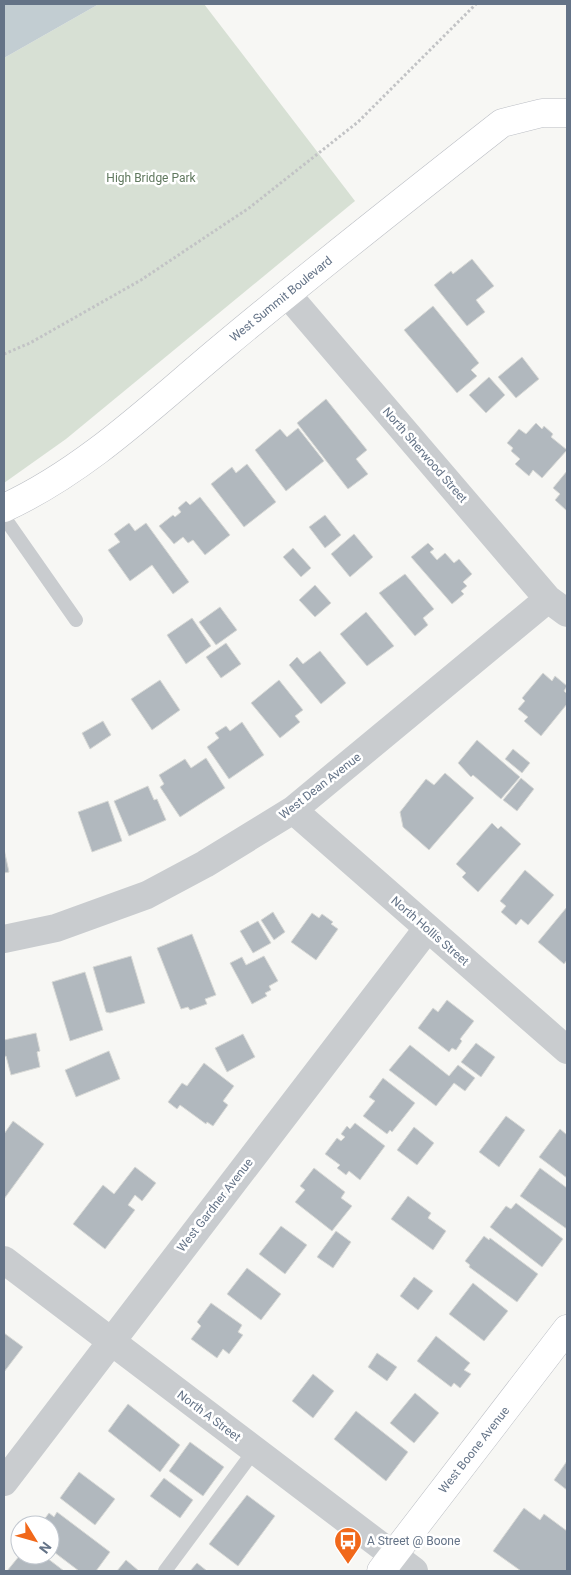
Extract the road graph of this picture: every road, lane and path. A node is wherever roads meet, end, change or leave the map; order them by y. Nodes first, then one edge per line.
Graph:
1 (476, 4) edge
2 (567, 113) edge
3 (286, 294) junction
4 (4, 354) edge
5 (4, 508) edge
6 (4, 517) edge
7 (557, 606) edge
8 (76, 620) dead end
9 (294, 810) junction
10 (426, 928) junction
11 (4, 939) edge
12 (567, 1050) edge
13 (4, 1260) edge
14 (567, 1328) edge
15 (110, 1341) junction
16 (254, 1451) junction
17 (4, 1482) edge
18 (387, 1563) edge
19 (165, 1571) edge
20 (414, 1571) edge

1 - 4 path
2 - 3 street, West Summit Boulevard
3 - 5 street, West Summit Boulevard
3 - 7 street, North Sherwood Street
6 - 8 lane
7 - 9 street, West Dean Avenue
9 - 10 street, North Hollis Street
9 - 11 street, West Dean Avenue
10 - 12 street, North Hollis Street
10 - 15 street, West Gardner Avenue
13 - 15 street, North A Street
14 - 18 street, West Boone Avenue
15 - 16 street, North A Street
15 - 17 street, West Gardner Avenue
16 - 18 street, North A Street
16 - 19 lane
18 - 20 street, North A Street

